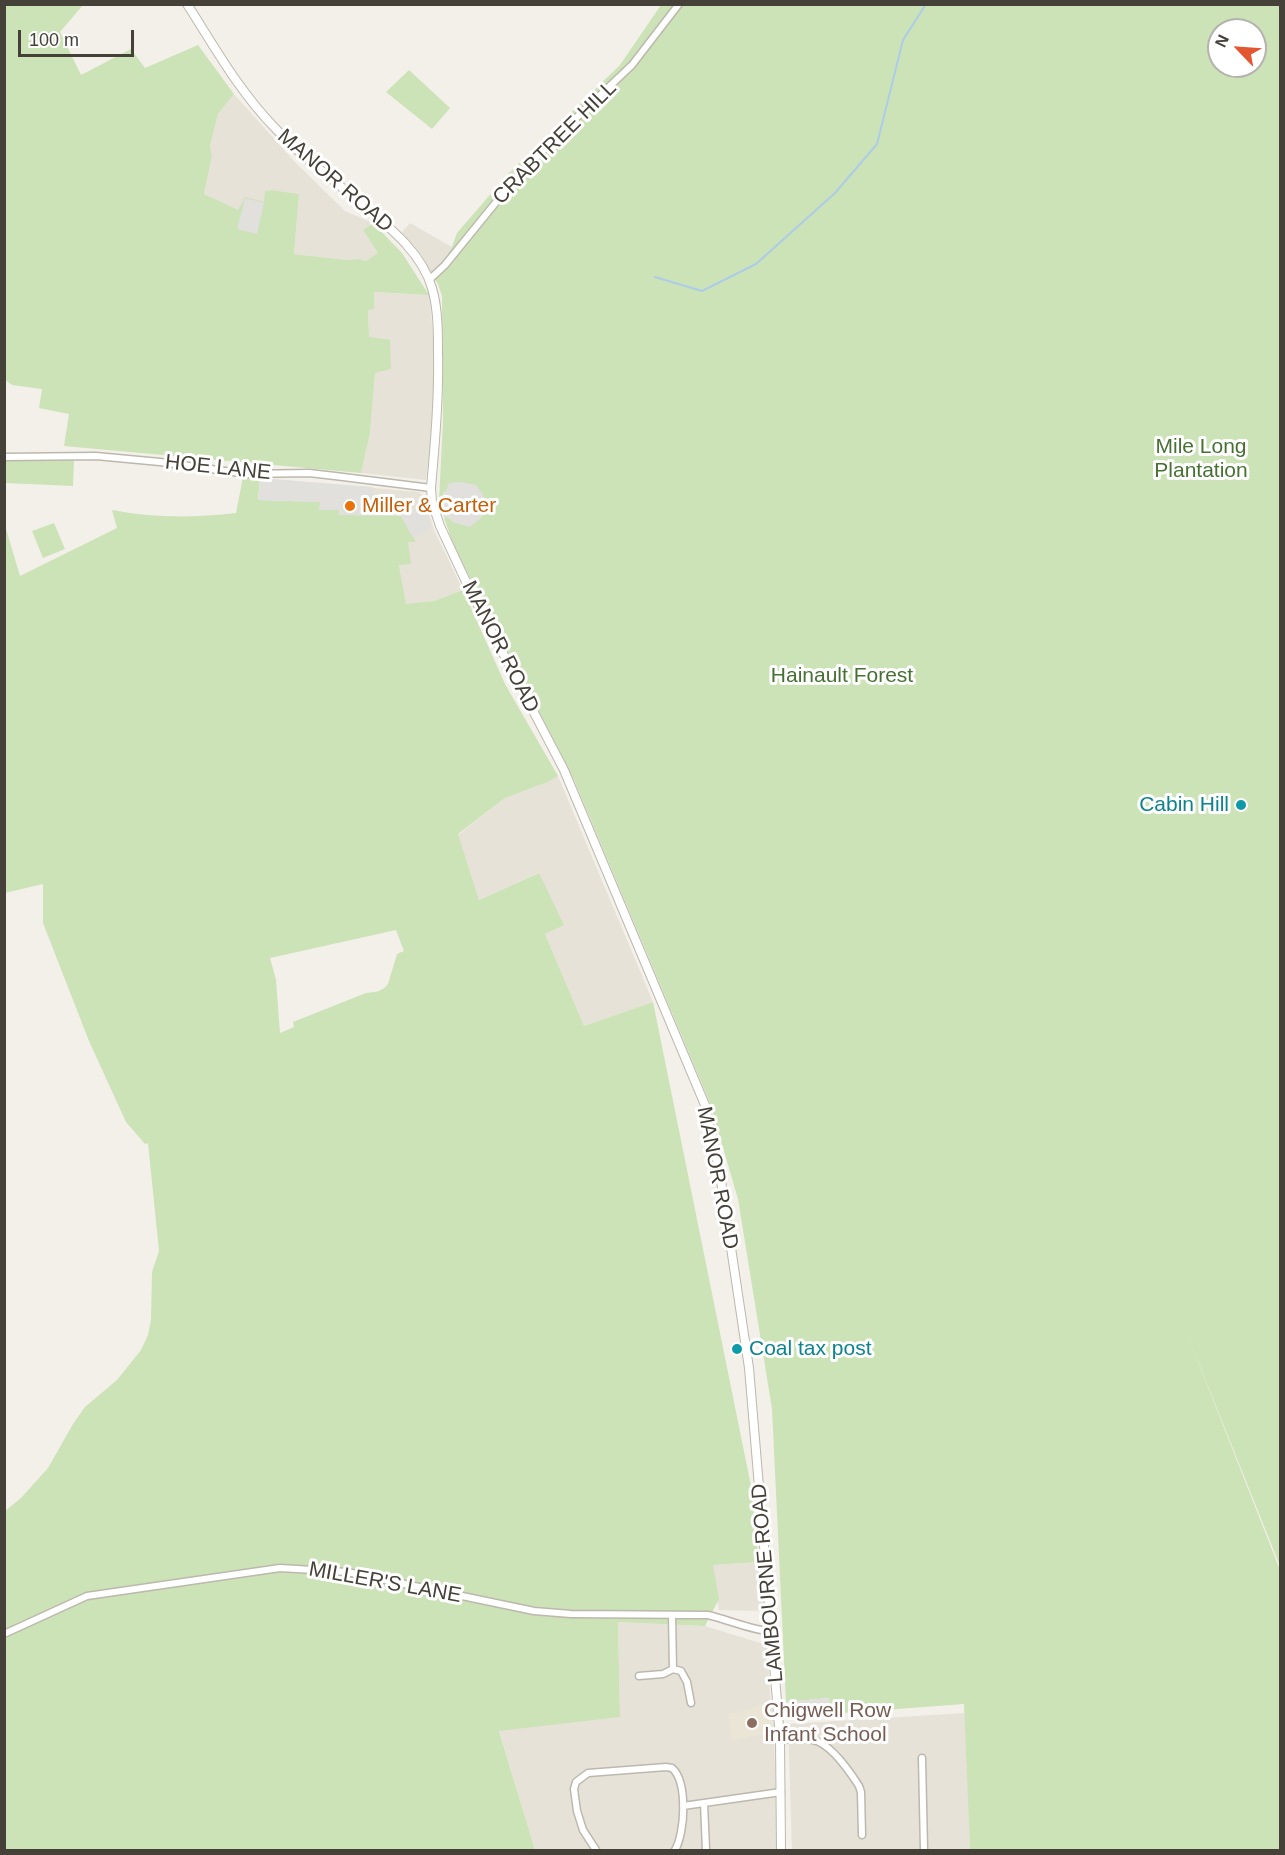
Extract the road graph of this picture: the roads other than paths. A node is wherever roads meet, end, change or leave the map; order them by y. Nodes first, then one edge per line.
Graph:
1 (187, 4) edge
2 (679, 4) edge
3 (429, 279) junction
4 (4, 457) edge
5 (431, 488) junction
6 (746, 1353) joint
7 (672, 1615) junction
8 (772, 1631) junction
9 (4, 1634) edge
10 (673, 1669) junction
11 (639, 1676) dead end
12 (691, 1703) dead end
13 (780, 1740) junction
14 (922, 1758) dead end
15 (781, 1792) junction
16 (704, 1803) junction
17 (682, 1806) junction
18 (862, 1835) dead end
19 (596, 1851) edge
20 (675, 1851) edge
21 (706, 1851) edge
22 (781, 1851) edge
23 (924, 1851) edge

1 - 3 street, MANOR ROAD
2 - 3 street, CRABTREE HILL
3 - 5 street, MANOR ROAD
4 - 5 street, HOE LANE
5 - 6 street, MANOR ROAD
6 - 8 street, LAMBOURNE ROAD
7 - 8 street, MILLER'S LANE
7 - 9 street, MILLER'S LANE
7 - 10 street
8 - 13 street, LAMBOURNE ROAD
10 - 11 street
10 - 12 street
13 - 15 street, LAMBOURNE ROAD
13 - 18 street
14 - 23 street
15 - 16 street
15 - 22 street, LAMBOURNE ROAD
16 - 17 street
16 - 21 street
17 - 19 street
17 - 20 street

